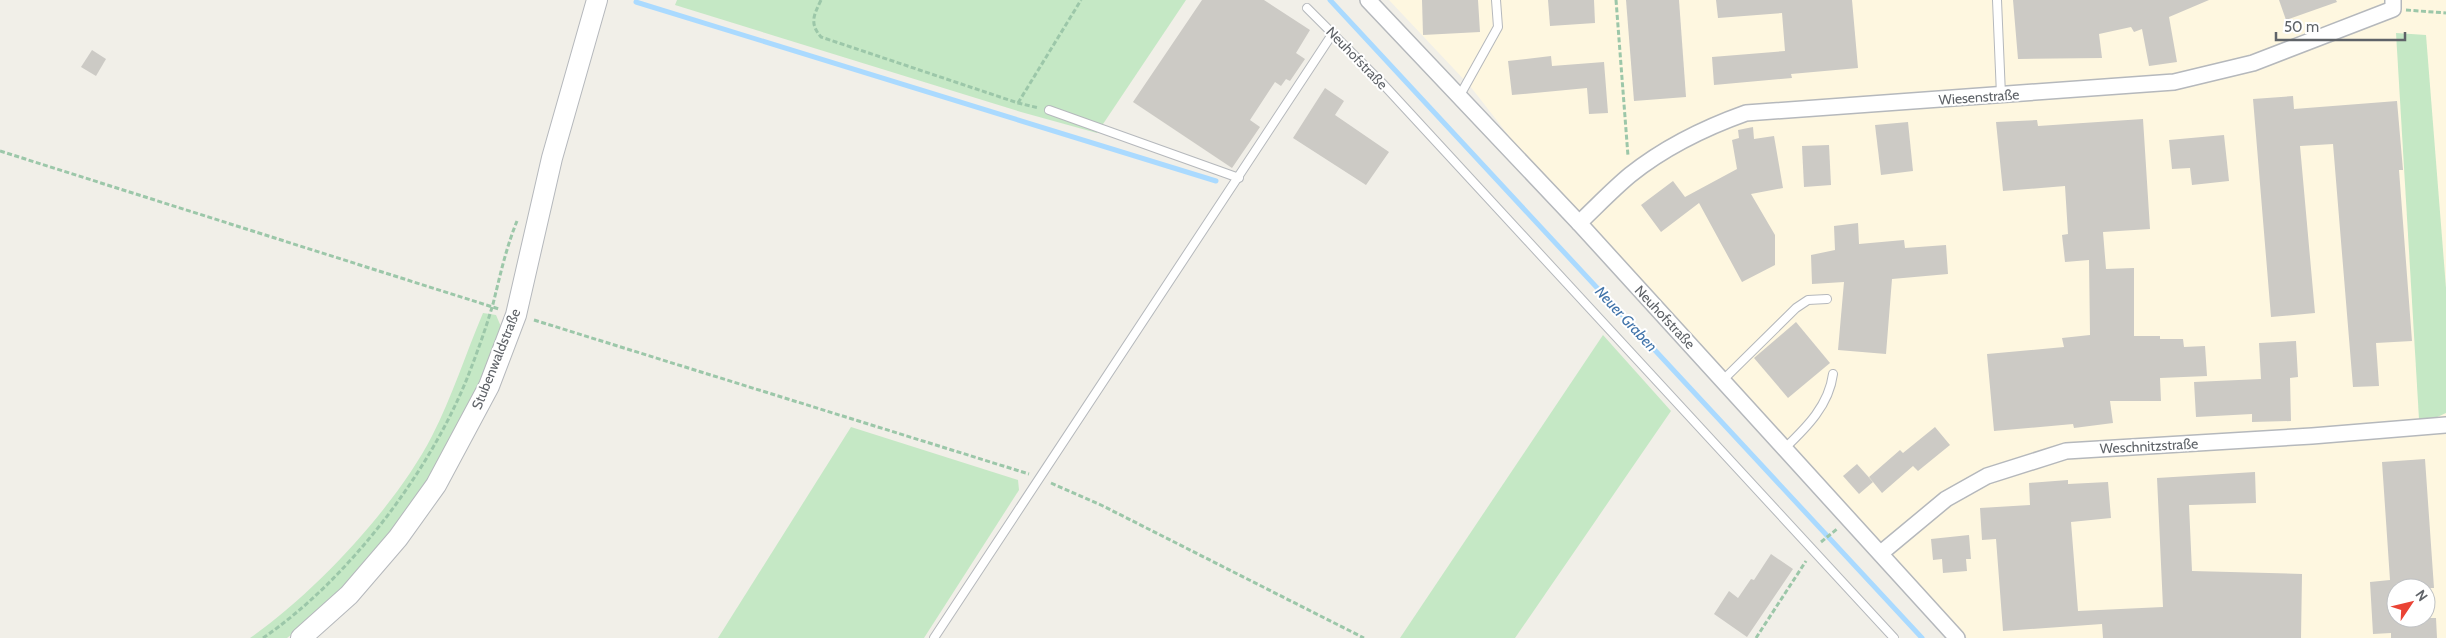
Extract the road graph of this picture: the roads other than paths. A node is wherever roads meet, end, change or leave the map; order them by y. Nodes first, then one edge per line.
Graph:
1 (597, 0) edge
2 (1368, 0) edge
3 (1496, 0) edge
4 (1997, 0) edge
5 (2393, 5) edge
6 (1307, 8) dead end
7 (1333, 33) junction
8 (2001, 95) junction
9 (1459, 97) junction
10 (1049, 110) road end
11 (1239, 178) junction
12 (1579, 223) junction
13 (1827, 299) dead end
14 (1833, 374) dead end
15 (1723, 380) junction
16 (2446, 425) edge
17 (1785, 448) junction
18 (1881, 553) junction
19 (301, 638) edge
20 (934, 638) edge
21 (1894, 638) edge
22 (1957, 638) edge

1 - 19 street, Stubenwaldstraße
2 - 9 street, Neuhofstraße
3 - 9 lane
4 - 8 lane
5 - 8 street, Wiesenstraße
6 - 7 lane, Neuhofstraße
7 - 11 lane
7 - 21 lane, Neuhofstraße
8 - 12 street, Wiesenstraße
9 - 12 street, Neuhofstraße
10 - 11 lane
11 - 20 lane
12 - 15 street, Neuhofstraße
13 - 15 lane
14 - 17 lane
15 - 17 street, Neuhofstraße
16 - 18 street, Weschnitzstraße
17 - 18 street, Neuhofstraße
18 - 22 street, Neuhofstraße

